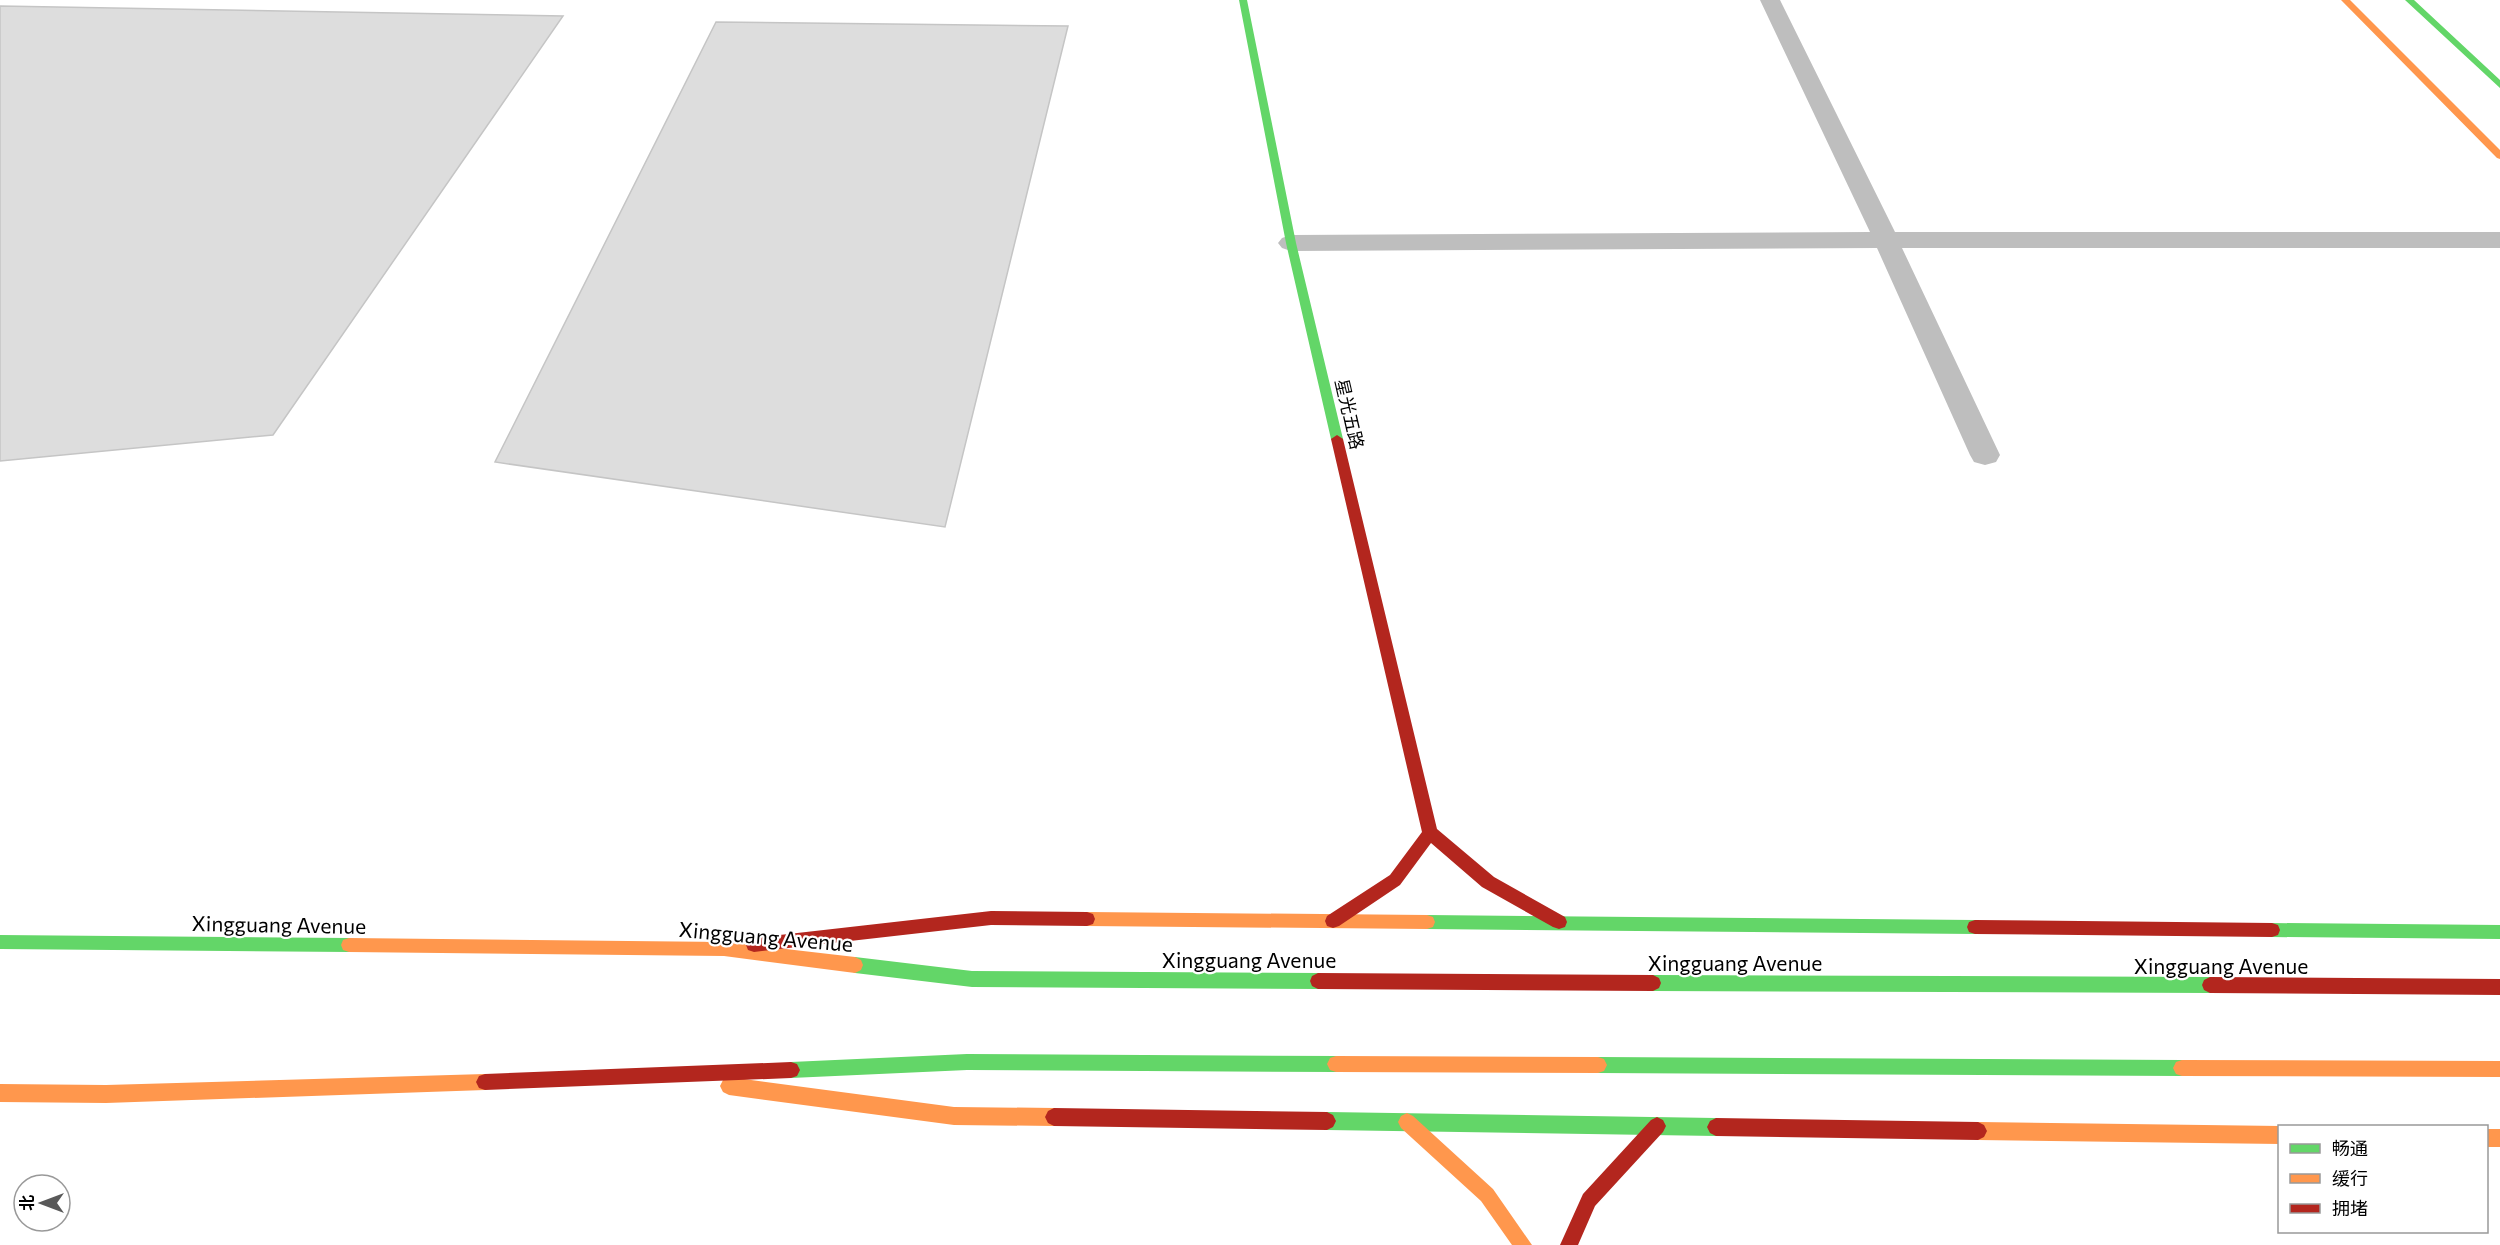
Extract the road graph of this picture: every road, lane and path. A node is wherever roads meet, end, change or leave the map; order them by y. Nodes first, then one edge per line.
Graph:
1 (1243, 0) edge
2 (1770, 0) edge
3 (2345, 0) edge
4 (2409, 0) edge
5 (2500, 85) edge
6 (2500, 156) edge
7 (1886, 240) junction
8 (2500, 240) edge
9 (1291, 243) junction
10 (1985, 455) dead end
11 (1430, 833) junction
12 (1333, 921) junction
13 (1561, 923) junction
14 (2500, 932) edge
15 (0, 942) edge
16 (724, 949) junction
17 (2500, 987) edge
18 (2500, 1069) edge
19 (656, 1076) junction
20 (0, 1093) edge
21 (106, 1094) junction
22 (35, 1108) dead end
23 (1407, 1122) junction
24 (1657, 1126) junction
25 (2278, 1135) edge
26 (1524, 1245) edge
27 (1569, 1245) edge

1 - 9 street, 星光五路
2 - 7 street
3 - 6 street
4 - 5 street
7 - 8 street
7 - 9 street
7 - 10 street
9 - 11 street, 星光五路
11 - 12 street
11 - 13 street
12 - 13 street
12 - 16 street
13 - 14 street
15 - 16 street, Xingguang Avenue
16 - 17 street, Xingguang Avenue
18 - 19 street
19 - 21 street
19 - 23 street
20 - 21 street
21 - 22 street
23 - 24 street
23 - 26 street
24 - 25 street
24 - 27 street

